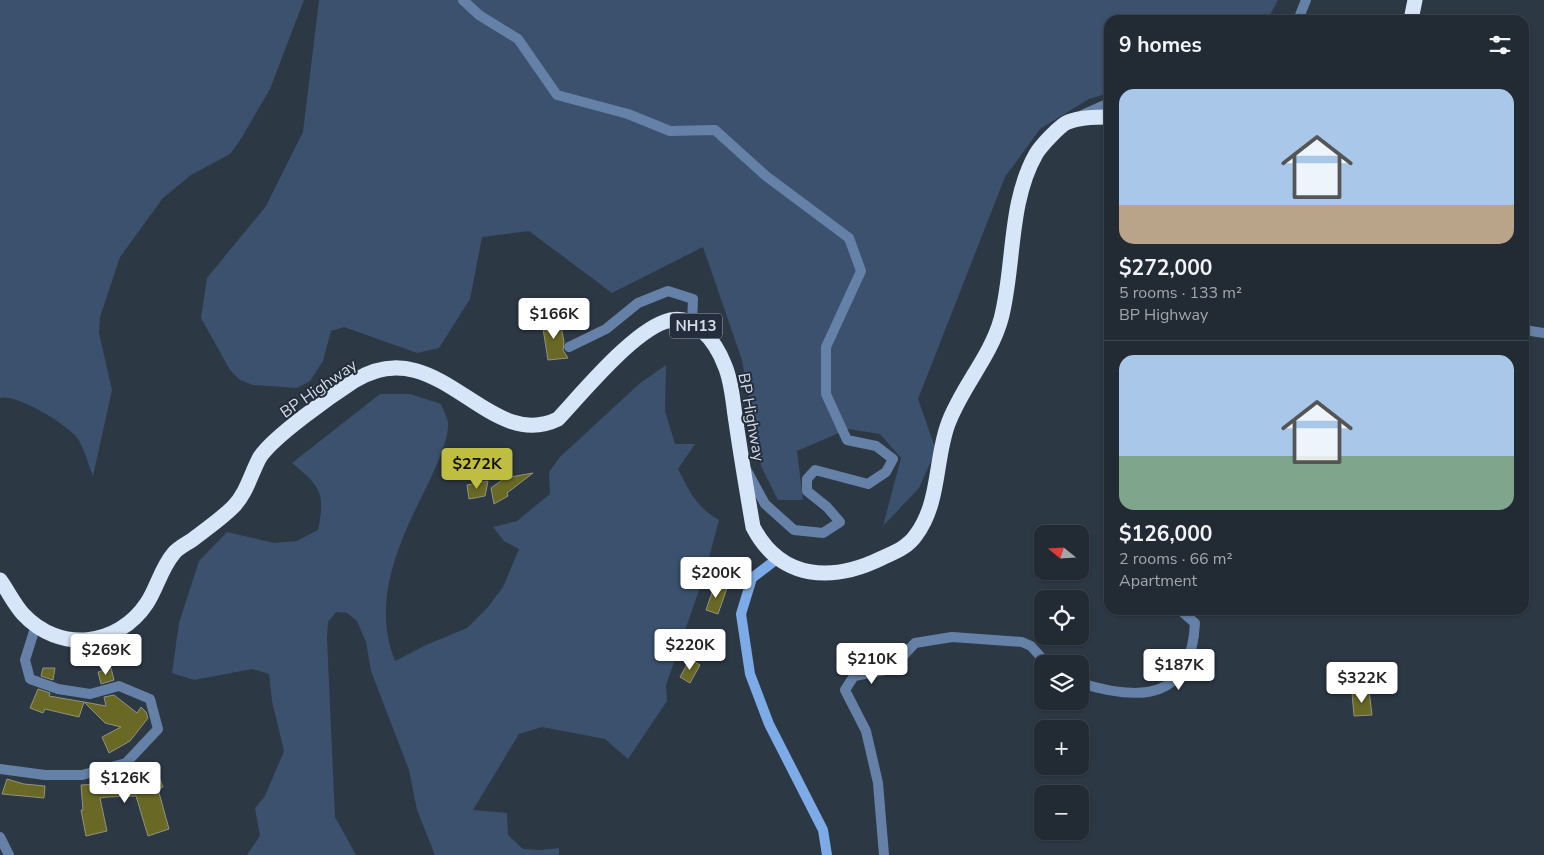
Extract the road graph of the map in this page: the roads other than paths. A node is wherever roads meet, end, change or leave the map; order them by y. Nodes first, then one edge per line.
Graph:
1 (463, 0) edge
2 (1306, 0) edge
3 (1415, 0) edge
4 (1300, 15) edge
5 (1412, 15) edge
6 (1104, 105) edge
7 (1104, 118) edge
8 (1066, 122) junction
9 (692, 323) junction
10 (1529, 331) edge
11 (1544, 333) edge
12 (569, 347) dead end
13 (742, 462) junction
14 (777, 558) junction
15 (0, 580) edge
16 (1186, 615) edge
17 (36, 625) junction
18 (1039, 655) edge
19 (1089, 685) edge
20 (0, 769) edge
21 (0, 838) edge
22 (9, 855) edge
23 (827, 855) edge
24 (884, 855) edge

1 - 13 street
2 - 4 street
3 - 5 highway
6 - 8 street
7 - 8 highway
8 - 14 highway, BP Highway / NH13
9 - 12 street
9 - 13 highway, BP Highway / NH13
9 - 17 highway, BP Highway / NH13
10 - 11 street
13 - 14 highway, BP Highway / NH13
14 - 23 street
15 - 17 highway, BP Highway / NH13
16 - 19 street
17 - 20 street
18 - 24 street
21 - 22 street

